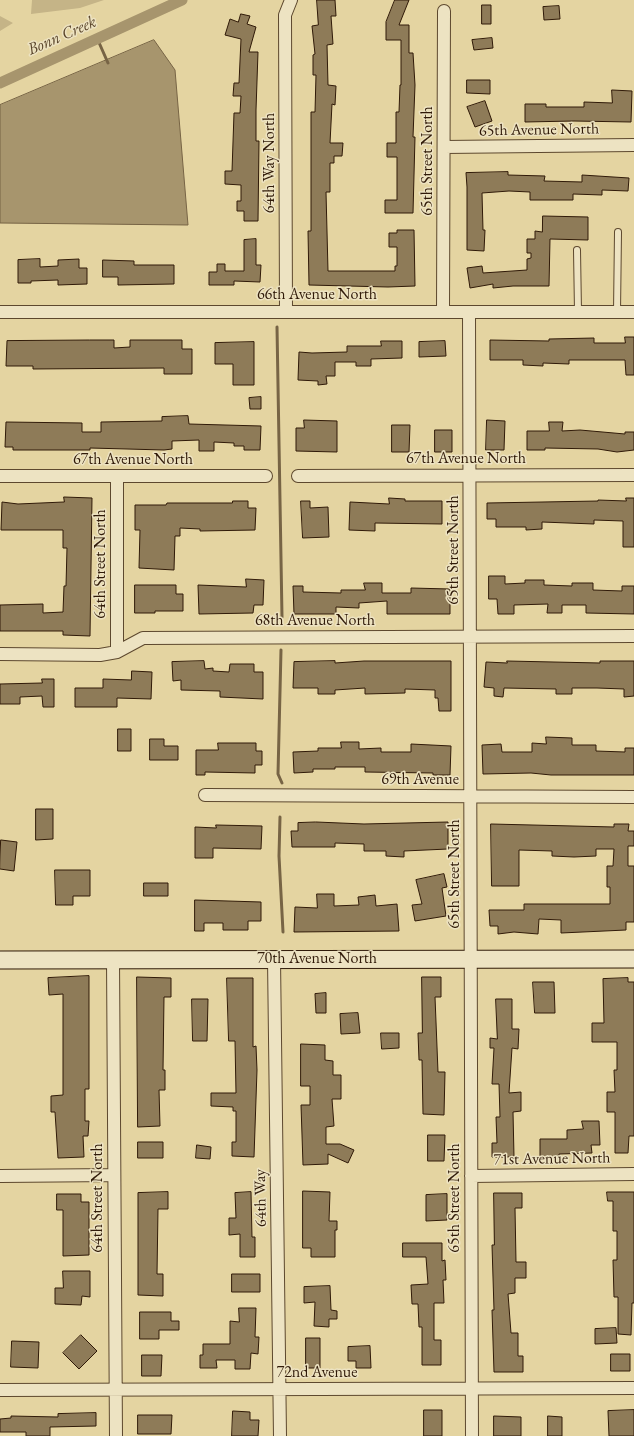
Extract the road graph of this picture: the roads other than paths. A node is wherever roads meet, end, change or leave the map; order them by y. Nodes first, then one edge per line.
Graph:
1 (291, 0) edge
2 (444, 11) dead end
3 (634, 145) edge
4 (444, 147) junction
5 (618, 232) dead end
6 (577, 250) dead end
7 (286, 311) junction
8 (443, 311) junction
9 (0, 312) edge
10 (469, 312) junction
11 (578, 312) junction
12 (617, 312) junction
13 (634, 312) edge
14 (470, 475) junction
15 (634, 475) edge
16 (0, 476) edge
17 (117, 476) junction
18 (266, 476) dead end
19 (298, 476) dead end
20 (470, 636) junction
21 (634, 636) edge
22 (116, 652) junction
23 (0, 654) edge
24 (205, 795) dead end
25 (470, 797) junction
26 (634, 797) edge
27 (113, 959) junction
28 (274, 959) junction
29 (471, 959) junction
30 (634, 959) edge
31 (0, 960) edge
32 (634, 1174) edge
33 (0, 1176) edge
34 (114, 1176) junction
35 (471, 1176) junction
36 (472, 1388) junction
37 (634, 1388) edge
38 (280, 1389) junction
39 (0, 1390) edge
40 (116, 1390) junction
41 (116, 1436) edge
42 (280, 1436) edge
43 (472, 1436) edge

1 - 7 street, 64th Way North
2 - 4 street, 65th Street North
3 - 4 street, 65th Avenue North
4 - 8 street, 65th Street North
5 - 12 lane
6 - 11 lane
7 - 8 street, 66th Avenue North
7 - 9 street, 66th Avenue North
8 - 10 street, 66th Avenue North
10 - 11 street, 66th Avenue North
10 - 14 street, 65th Street North
11 - 12 street, 66th Avenue North
12 - 13 street, 66th Avenue North
14 - 15 street, 67th Avenue North
14 - 19 street, 67th Avenue North
14 - 20 street, 65th Street North
16 - 17 street, 67th Avenue North
17 - 18 street, 67th Avenue North
17 - 22 street, 64th Street North
20 - 21 street, 68th Avenue North
20 - 22 street, 68th Avenue North
20 - 25 street, 65th Street North
22 - 23 street, 68th Avenue North
24 - 25 street, 69th Avenue
25 - 26 street, 69th Avenue
25 - 29 street, 65th Street North
27 - 28 street, 70th Avenue North
27 - 31 street, 70th Avenue North
27 - 34 street, 64th Street North
28 - 29 street, 70th Avenue North
28 - 38 street, 64th Way
29 - 30 street, 70th Avenue North
29 - 35 street, 65th Street North
32 - 35 street, 71st Avenue North
33 - 34 street
34 - 40 street, 64th Street North
35 - 36 street, 65th Street North
36 - 37 street, 72nd Avenue
36 - 38 street, 72nd Avenue
36 - 43 street, 65th Street North
38 - 40 street, 72nd Avenue
38 - 42 street, 64th Way
39 - 40 street, 72nd Avenue
40 - 41 street, 64th Street North

